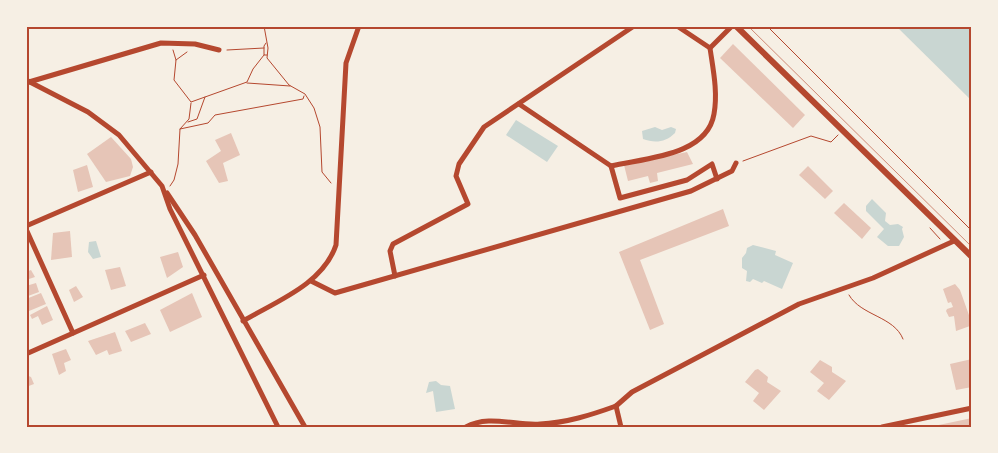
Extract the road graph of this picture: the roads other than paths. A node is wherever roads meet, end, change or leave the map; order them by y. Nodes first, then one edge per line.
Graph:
1 (359, 26) edge
2 (634, 26) edge
3 (677, 26) edge
4 (732, 26) edge
5 (736, 26) edge
6 (710, 48) junction
7 (219, 50) road end
8 (28, 81) edge
9 (519, 104) junction
10 (736, 163) road end
11 (610, 166) junction
12 (151, 172) junction
13 (717, 179) junction
14 (162, 186) junction
15 (26, 227) edge
16 (954, 241) junction
17 (972, 257) edge
18 (204, 275) junction
19 (395, 276) junction
20 (311, 281) junction
21 (243, 321) junction
22 (73, 333) junction
23 (26, 354) edge
24 (616, 406) junction
25 (972, 408) edge
26 (278, 427) edge
27 (305, 427) edge
28 (466, 427) edge
29 (621, 427) edge
30 (882, 427) edge

1 - 20 street
2 - 9 street
3 - 6 street
4 - 6 street
5 - 16 street
6 - 11 street
7 - 8 street
8 - 12 street
9 - 11 street
9 - 19 street
10 - 13 street
11 - 13 street
12 - 14 street
12 - 15 street
13 - 19 street
14 - 18 street
14 - 21 street
15 - 22 street
16 - 17 street
16 - 24 street
18 - 22 street
18 - 26 street
19 - 20 street
20 - 21 street
21 - 27 street
22 - 23 street
24 - 28 street
24 - 29 street
25 - 30 street

